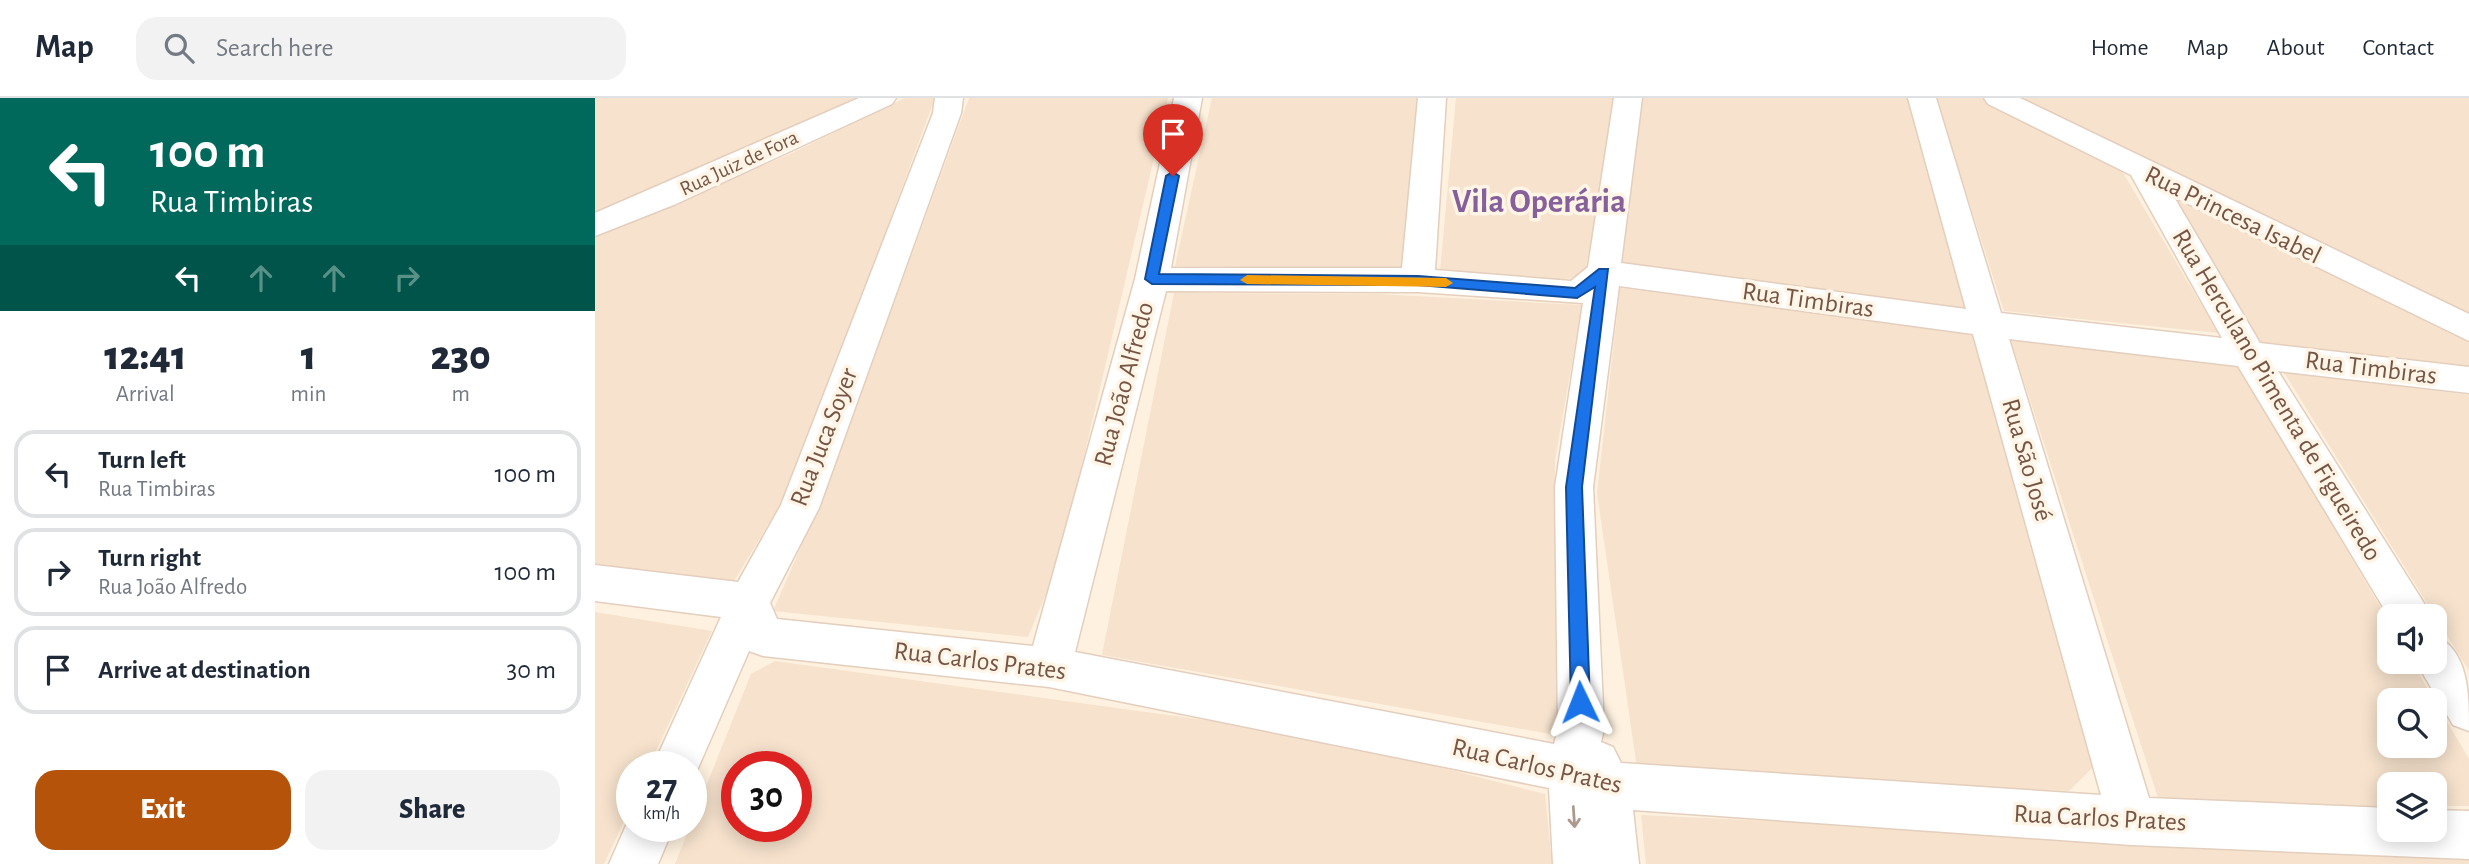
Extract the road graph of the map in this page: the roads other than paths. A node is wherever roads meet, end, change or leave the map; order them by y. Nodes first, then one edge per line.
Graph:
1 (882, 98) edge
2 (949, 98) edge
3 (1188, 98) edge
4 (1432, 98) edge
5 (1628, 98) edge
6 (1922, 98) edge
7 (1998, 98) edge
8 (2145, 173) junction
9 (595, 225) edge
10 (1604, 272) junction
11 (1152, 279) junction
12 (1418, 280) junction
13 (1988, 324) junction
14 (2469, 329) edge
15 (2248, 353) junction
16 (2469, 380) edge
17 (595, 583) edge
18 (749, 602) junction
19 (2404, 604) edge
20 (1049, 667) junction
21 (2446, 674) edge
22 (2469, 710) edge
23 (683, 751) edge
24 (1586, 761) junction
25 (2132, 821) junction
26 (2469, 835) edge
27 (643, 842) edge
28 (633, 864) edge
29 (1577, 864) edge
30 (1615, 864) edge

1 - 9 street, Rua Juiz de Fora
2 - 18 street, Rua Juca Soyer
3 - 11 street, Rua João Alfredo
4 - 12 street
5 - 10 street
6 - 13 street, Rua São José
7 - 8 street, Rua Princesa Isabel
8 - 14 street, Rua Princesa Isabel
8 - 15 street, Rua Herculano Pimenta de Figueiredo
10 - 12 street
10 - 13 street, Rua Timbiras
10 - 24 street
11 - 12 street
11 - 20 street, Rua João Alfredo
13 - 15 street, Rua Timbiras
13 - 25 street, Rua São José
15 - 16 street, Rua Timbiras
15 - 19 street, Rua Herculano Pimenta de Figueiredo
17 - 18 street
18 - 20 street, Rua Carlos Prates
18 - 23 street, Rua Juca Soyer
20 - 24 street, Rua Carlos Prates
21 - 22 street
24 - 25 street, Rua Carlos Prates
24 -> 29 street
24 - 30 street
25 - 26 street, Rua Carlos Prates
27 - 28 street

